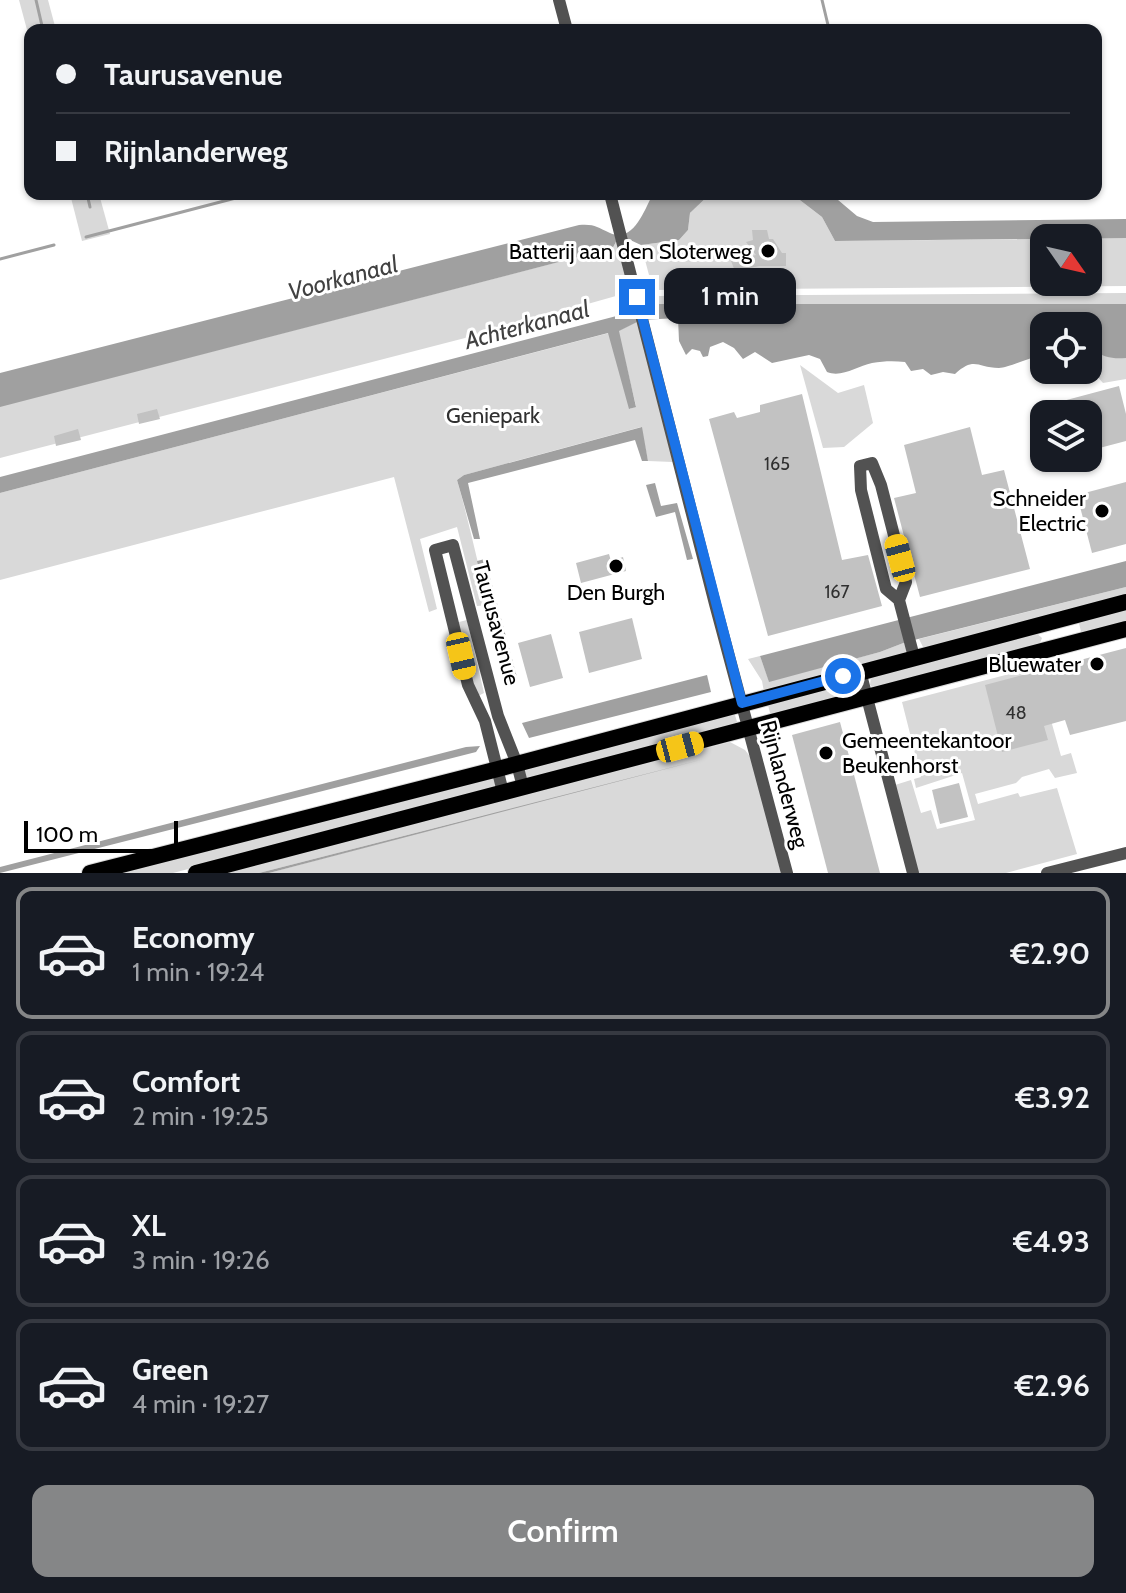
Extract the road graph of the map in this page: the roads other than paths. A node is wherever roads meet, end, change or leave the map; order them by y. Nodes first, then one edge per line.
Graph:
1 (559, 0) edge
2 (565, 24) edge
3 (612, 200) edge
4 (899, 600) junction
5 (1126, 602) edge
6 (1045, 624) junction
7 (1126, 629) edge
8 (1052, 649) junction
9 (913, 651) junction
10 (860, 671) junction
11 (867, 697) junction
12 (742, 703) junction
13 (750, 727) junction
14 (517, 764) junction
15 (498, 769) junction
16 (523, 787) junction
17 (503, 792) junction
18 (1126, 853) edge
19 (90, 873) edge
20 (196, 873) edge
21 (787, 873) edge
22 (913, 873) edge
23 (1047, 873) edge

1 - 2 street
3 - 12 street, Rijnlanderweg
4 - 4 street
4 - 9 street
5 - 6 main road
6 - 8 main road
6 - 9 main road
7 - 8 main road
8 - 11 main road
9 - 10 main road
10 - 11 street
10 - 12 main road
11 - 13 main road
11 - 22 street
12 - 13 street, Rijnlanderweg
12 - 14 main road
13 - 16 main road
13 - 21 street, Rijnlanderweg
14 - 15 main road
14 - 15 street, Taurusavenue
14 - 16 street, Taurusavenue
15 - 17 street, Taurusavenue
15 - 19 main road
16 - 17 main road
17 - 20 main road
18 - 23 street

